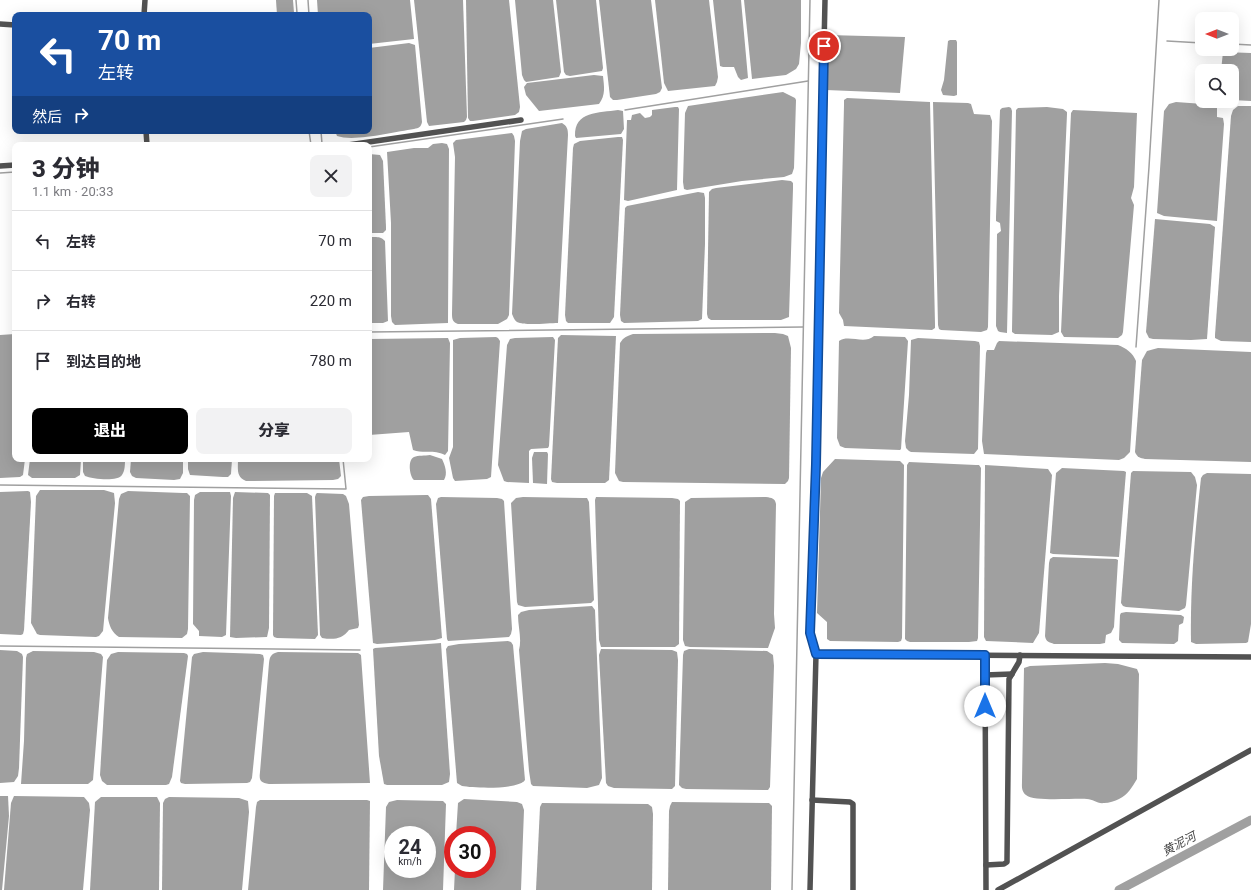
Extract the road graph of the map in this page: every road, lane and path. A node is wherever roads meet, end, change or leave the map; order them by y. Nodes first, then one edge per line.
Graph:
1 (145, 0) edge
2 (825, 0) edge
3 (144, 12) edge
4 (0, 24) edge
5 (12, 25) edge
6 (521, 120) dead end
7 (369, 142) edge
8 (12, 165) edge
9 (0, 166) edge
10 (816, 654) junction
11 (985, 655) junction
12 (1020, 655) junction
13 (1251, 657) edge
14 (1012, 674) junction
15 (985, 675) junction
16 (1251, 750) edge
17 (812, 800) junction
18 (986, 865) junction
19 (810, 890) edge
20 (853, 890) edge
21 (986, 890) edge
22 (998, 890) edge

1 - 3 street
2 - 10 street
4 - 5 street
6 - 7 street
8 - 9 street
10 - 11 street
10 - 17 street
11 - 12 street
11 - 15 street
12 - 13 street
12 - 14 street
14 - 15 street
14 - 18 street
15 - 18 street
16 - 22 street
17 - 19 street
17 - 20 street
18 - 21 street

